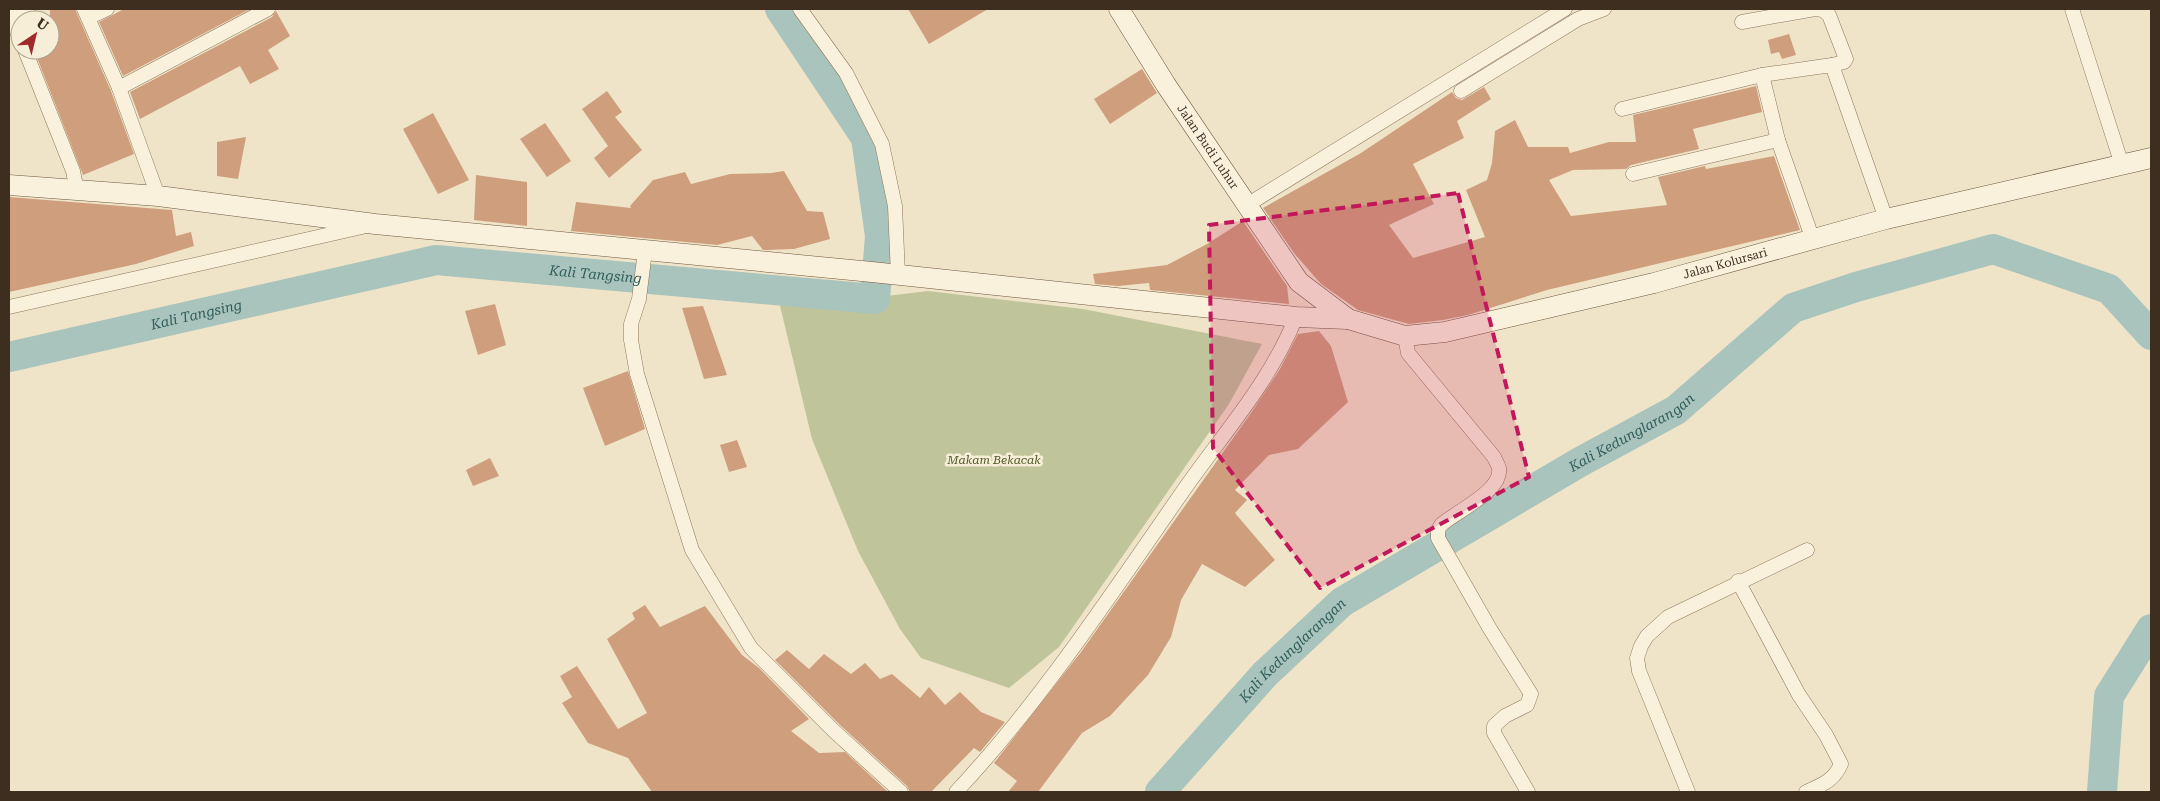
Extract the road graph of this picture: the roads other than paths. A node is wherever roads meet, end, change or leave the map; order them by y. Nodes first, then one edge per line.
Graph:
1 (107, 9) edge
2 (268, 9) edge
3 (800, 9) edge
4 (1119, 9) edge
5 (1565, 9) edge
6 (1604, 9) edge
7 (2072, 9) edge
8 (86, 13) edge
9 (1742, 22) dead end
10 (1538, 35) junction
11 (29, 60) edge
12 (1832, 65) junction
13 (1762, 75) junction
14 (119, 88) junction
15 (1461, 91) dead end
16 (1622, 109) dead end
17 (1778, 140) junction
18 (2151, 158) edge
19 (2122, 165) junction
20 (1633, 174) dead end
21 (9, 185) edge
22 (77, 191) junction
23 (158, 196) junction
24 (1247, 205) junction
25 (1886, 219) junction
26 (375, 224) junction
27 (1813, 240) junction
28 (644, 258) junction
29 (896, 275) junction
30 (1299, 282) junction
31 (9, 307) edge
32 (1296, 317) junction
33 (1348, 319) junction
34 (1405, 336) junction
35 (1807, 550) dead end
36 (1738, 581) junction
37 (901, 792) edge
38 (956, 792) edge
39 (1528, 792) edge
40 (1688, 792) edge
41 (1806, 792) edge

1 - 8 street
2 - 14 street
3 - 29 street
4 - 24 street, Jalan Budi Luhur
5 - 10 street
6 - 10 street
7 - 19 street
8 - 14 street
9 - 12 street
10 - 15 street
10 - 24 street
11 - 22 street
12 - 13 street
12 - 25 street
13 - 16 street
13 - 17 street
14 - 23 street
17 - 20 street
17 - 27 street
18 - 19 street, Jalan Kolursari
19 - 25 street, Jalan Kolursari
21 - 22 street, Jalan Kolursari
22 - 23 street, Jalan Kolursari
23 - 26 street, Jalan Kolursari
24 - 30 street, Jalan Budi Luhur
25 - 27 street, Jalan Kolursari
26 - 28 street, Jalan Kolursari
26 - 31 street
27 - 34 street, Jalan Kolursari
28 - 29 street, Jalan Kolursari
28 - 37 street
29 - 32 street, Jalan Kolursari
30 - 32 street
30 - 33 street, Jalan Budi Luhur
32 - 33 street, Jalan Kolursari
32 - 38 street
33 - 34 street, Jalan Kolursari
34 - 39 street
35 - 36 street
36 - 40 street
36 - 41 street

